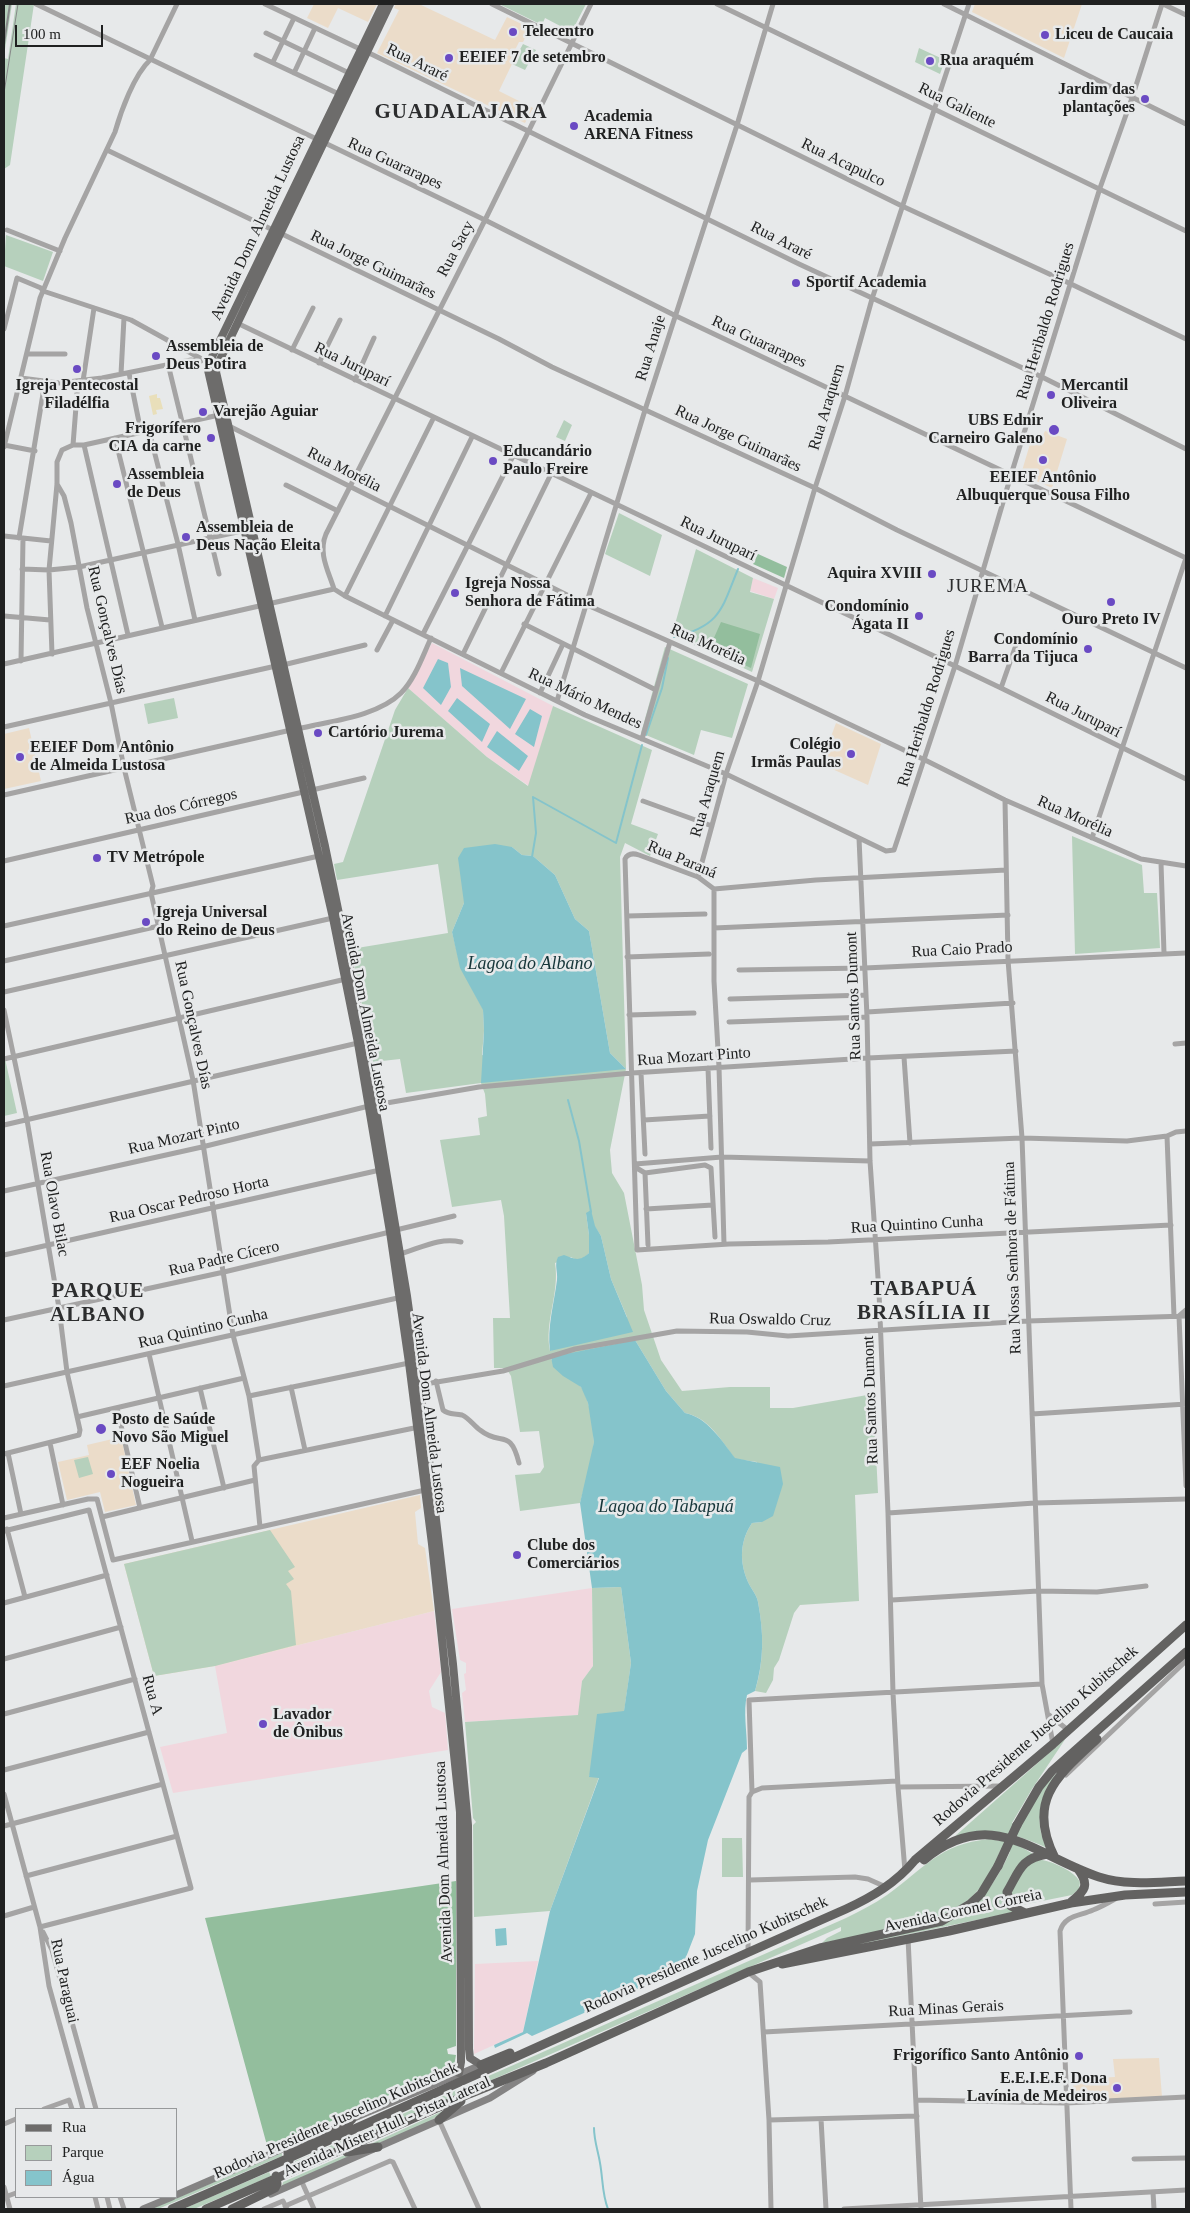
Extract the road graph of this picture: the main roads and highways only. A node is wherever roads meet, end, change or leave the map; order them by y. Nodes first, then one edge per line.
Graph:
1 (383, 4) edge
2 (390, 4) edge
3 (363, 51) junction
4 (320, 142) junction
5 (277, 232) junction
6 (228, 443) junction
7 (317, 826) junction
8 (349, 978) junction
9 (368, 1082) junction
10 (372, 1106) junction
11 (393, 1231) junction
12 (404, 1297) junction
13 (421, 1426) junction
14 (1186, 1625) edge
15 (1186, 1652) edge
16 (450, 1665) junction
17 (1153, 1682) junction
18 (1052, 1856) junction
19 (1078, 1869) junction
20 (907, 1870) junction
21 (1186, 1881) edge
22 (1186, 1892) edge
23 (1071, 1903) junction
24 (1025, 1913) junction
25 (748, 1972) junction
26 (544, 2043) junction
27 (465, 2049) junction
28 (546, 2063) junction
29 (481, 2065) junction
30 (459, 2073) junction
31 (469, 2094) junction
32 (352, 2119) junction
33 (439, 2120) junction
34 (378, 2147) junction
35 (335, 2154) junction
36 (288, 2159) junction
37 (272, 2166) junction
38 (294, 2172) junction
39 (277, 2178) junction
40 (178, 2194) edge
41 (170, 2198) edge
42 (143, 2209) edge
43 (172, 2209) edge
44 (206, 2209) edge
45 (233, 2209) edge

1 - 3 main road, Avenida Dom Almeida Lustosa
2 - 3 main road, Avenida Dom Almeida Lustosa
3 - 4 main road, Avenida Dom Almeida Lustosa
3 - 4 main road, Avenida Dom Almeida Lustosa
4 - 5 main road, Avenida Dom Almeida Lustosa
5 - 6 main road, Avenida Dom Almeida Lustosa
5 - 6 main road, Avenida Dom Almeida Lustosa
6 - 7 main road, Avenida Dom Almeida Lustosa
7 - 8 main road, Avenida Dom Almeida Lustosa
7 - 8 main road, Avenida Dom Almeida Lustosa
8 - 9 main road, Avenida Dom Almeida Lustosa
8 - 9 main road, Avenida Dom Almeida Lustosa
9 - 10 main road, Avenida Dom Almeida Lustosa
10 - 11 main road, Avenida Dom Almeida Lustosa
10 - 11 main road, Avenida Dom Almeida Lustosa
11 - 12 main road, Avenida Dom Almeida Lustosa
11 - 12 main road, Avenida Dom Almeida Lustosa
12 - 13 main road, Avenida Dom Almeida Lustosa
12 - 13 main road, Avenida Dom Almeida Lustosa
13 - 16 main road, Avenida Dom Almeida Lustosa
13 - 16 main road, Avenida Dom Almeida Lustosa
14 - 20 highway, Rodovia Presidente Juscelino Kubitschek
15 - 17 highway, Rodovia Presidente Juscelino Kubitschek
16 - 27 main road, Avenida Dom Almeida Lustosa
17 - 18 highway
17 - 25 highway, Rodovia Presidente Juscelino Kubitschek, bridge
18 - 19 highway
18 - 20 highway
18 - 24 highway
19 - 21 highway
19 - 23 highway
20 - 26 highway, Rodovia Presidente Juscelino Kubitschek
22 - 23 highway, Avenida Coronel Correia
23 - 24 highway, Avenida Coronel Correia
24 - 25 highway, Avenida Coronel Correia
25 - 28 highway, Rodovia Presidente Juscelino Kubitschek
26 - 29 highway
26 - 36 highway, Rodovia Presidente Juscelino Kubitschek
27 - 29 main road
27 - 30 main road, Avenida Dom Almeida Lustosa
28 - 31 highway, Rodovia Presidente Juscelino Kubitschek
28 - 33 main road, Avenida Mister Hull - Pista Lateral
29 - 30 main road, Avenida Mister Hull - Pista Lateral
30 - 32 main road, Avenida Mister Hull - Pista Lateral
31 - 33 highway
31 - 35 highway, Rodovia Presidente Juscelino Kubitschek
32 - 36 highway
32 - 40 main road, Avenida Mister Hull - Pista Lateral
33 - 34 main road, Avenida Mister Hull - Pista Lateral
34 - 35 highway
34 - 45 main road, Avenida Mister Hull - Pista Lateral
35 - 38 highway, Rodovia Presidente Juscelino Kubitschek
36 - 37 highway, Rodovia Presidente Juscelino Kubitschek
36 - 38 highway
37 - 39 highway
37 - 43 highway, Rodovia Presidente Juscelino Kubitschek
38 - 39 highway, Rodovia Presidente Juscelino Kubitschek
39 - 44 highway, Rodovia Presidente Juscelino Kubitschek
39 - 45 highway
41 - 42 main road

